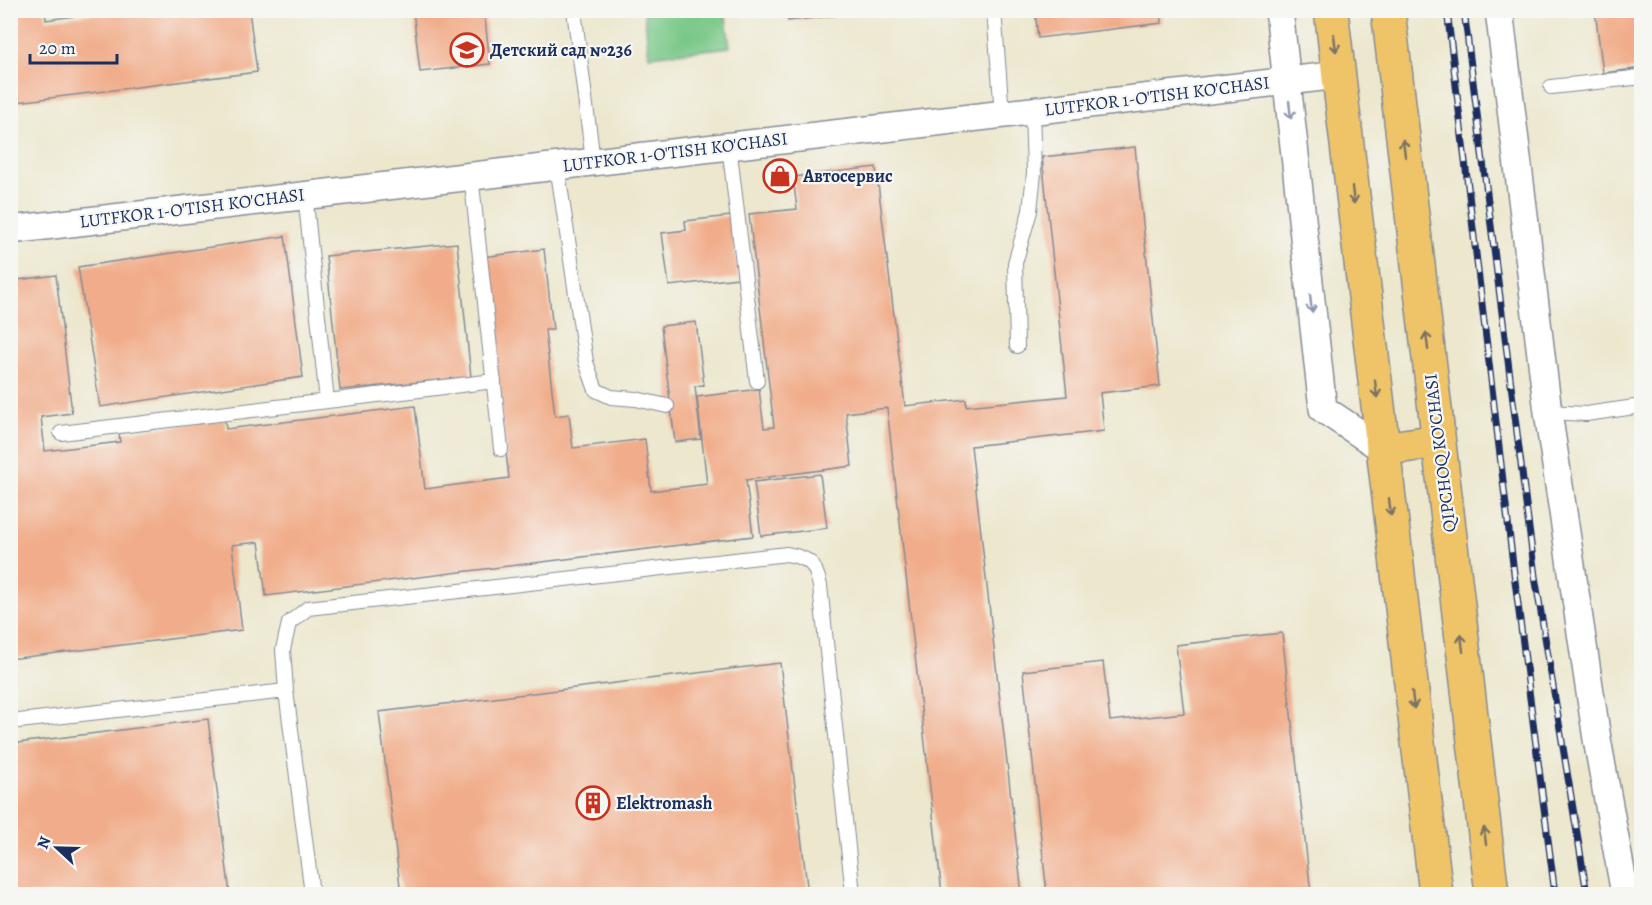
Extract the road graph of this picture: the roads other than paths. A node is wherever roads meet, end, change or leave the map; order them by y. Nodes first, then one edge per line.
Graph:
1 (573, 10) edge
2 (994, 10) edge
3 (1279, 10) edge
4 (1331, 10) edge
5 (1388, 10) edge
6 (1499, 10) edge
7 (1339, 75) junction
8 (1641, 77) edge
9 (1287, 81) junction
10 (1551, 87) dead end
11 (1032, 110) junction
12 (1002, 114) junction
13 (729, 145) junction
14 (593, 161) junction
15 (557, 165) junction
16 (471, 175) junction
17 (305, 194) junction
18 (10, 230) edge
19 (1017, 346) dead end
20 (494, 381) junction
21 (757, 381) dead end
22 (327, 401) junction
23 (668, 405) dead end
24 (1641, 406) edge
25 (1548, 412) junction
26 (61, 434) dead end
27 (1438, 441) junction
28 (501, 448) dead end
29 (1383, 448) junction
30 (286, 691) junction
31 (10, 722) edge
32 (312, 894) edge
33 (853, 894) edge
34 (1436, 894) edge
35 (1492, 894) edge
36 (1625, 894) edge

1 - 14 lane
2 - 12 lane
3 - 9 street
4 -> 7 main road
27 -> 5 main road, QIPCHOQ KO'CHASI
6 - 25 street
7 - 9 street, LUTFKOR 1-O'TISH KO'CHASI
7 -> 29 main road
8 - 10 lane
9 - 11 street, LUTFKOR 1-O'TISH KO'CHASI
9 -> 29 street
11 - 12 street, LUTFKOR 1-O'TISH KO'CHASI
11 - 19 lane
12 - 13 street, LUTFKOR 1-O'TISH KO'CHASI
13 - 14 street, LUTFKOR 1-O'TISH KO'CHASI
13 - 21 lane
14 - 15 street, LUTFKOR 1-O'TISH KO'CHASI
15 - 16 street, LUTFKOR 1-O'TISH KO'CHASI
15 - 23 lane
16 - 17 street, LUTFKOR 1-O'TISH KO'CHASI
16 - 20 lane
17 - 18 street, LUTFKOR 1-O'TISH KO'CHASI
17 - 22 lane
20 - 22 lane
20 - 28 lane
22 - 26 lane
24 - 25 lane
25 - 36 street
27 - 29 main road
35 -> 27 main road, QIPCHOQ KO'CHASI
29 -> 34 main road
30 - 31 lane
30 - 32 lane
30 - 33 lane

